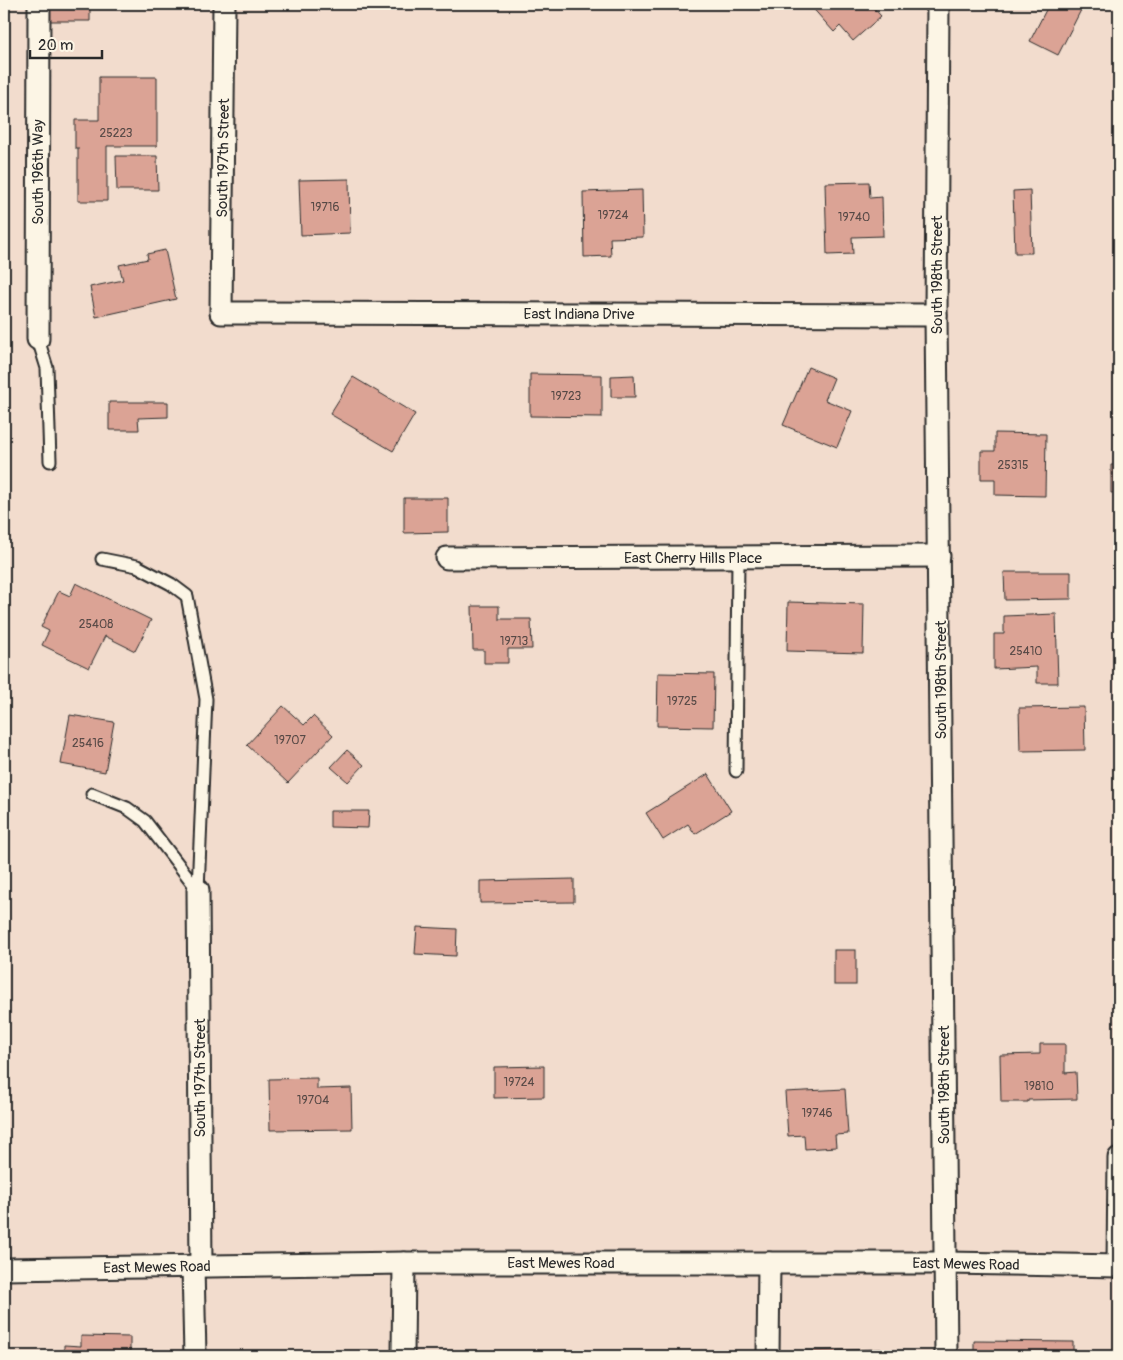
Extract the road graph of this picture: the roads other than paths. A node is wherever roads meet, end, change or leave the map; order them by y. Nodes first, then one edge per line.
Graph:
1 (39, 4) edge
2 (224, 4) edge
3 (938, 4) edge
4 (221, 312) joint
5 (936, 314) junction
6 (38, 339) joint
7 (50, 461) dead end
8 (940, 556) junction
9 (447, 558) dead end
10 (738, 558) junction
11 (102, 559) dead end
12 (736, 771) dead end
13 (92, 794) dead end
14 (198, 890) junction
15 (1119, 1158) edge
16 (404, 1263) junction
17 (769, 1263) junction
18 (946, 1263) junction
19 (197, 1266) junction
20 (1119, 1266) edge
21 (4, 1269) edge
22 (195, 1356) edge
23 (403, 1356) edge
24 (768, 1356) edge
25 (946, 1356) edge

1 - 6 street, South 196th Way
2 - 4 street, South 197th Street
3 - 5 street, South 198th Street
4 - 5 street, East Indiana Drive
5 - 8 street, South 198th Street
6 - 7 lane
8 - 10 street, East Cherry Hills Place
8 - 18 street, South 198th Street
9 - 10 street, East Cherry Hills Place
10 - 12 lane
11 - 14 lane
13 - 14 lane
14 - 19 street, South 197th Street
15 - 20 street
16 - 17 street, East Mewes Road
16 - 19 street, East Mewes Road
16 - 23 street
17 - 18 street, East Mewes Road
17 - 24 street
18 - 20 street, East Mewes Road
18 - 25 street, South 198th Street
19 - 21 street, East Mewes Road
19 - 22 street, South 197th Street

